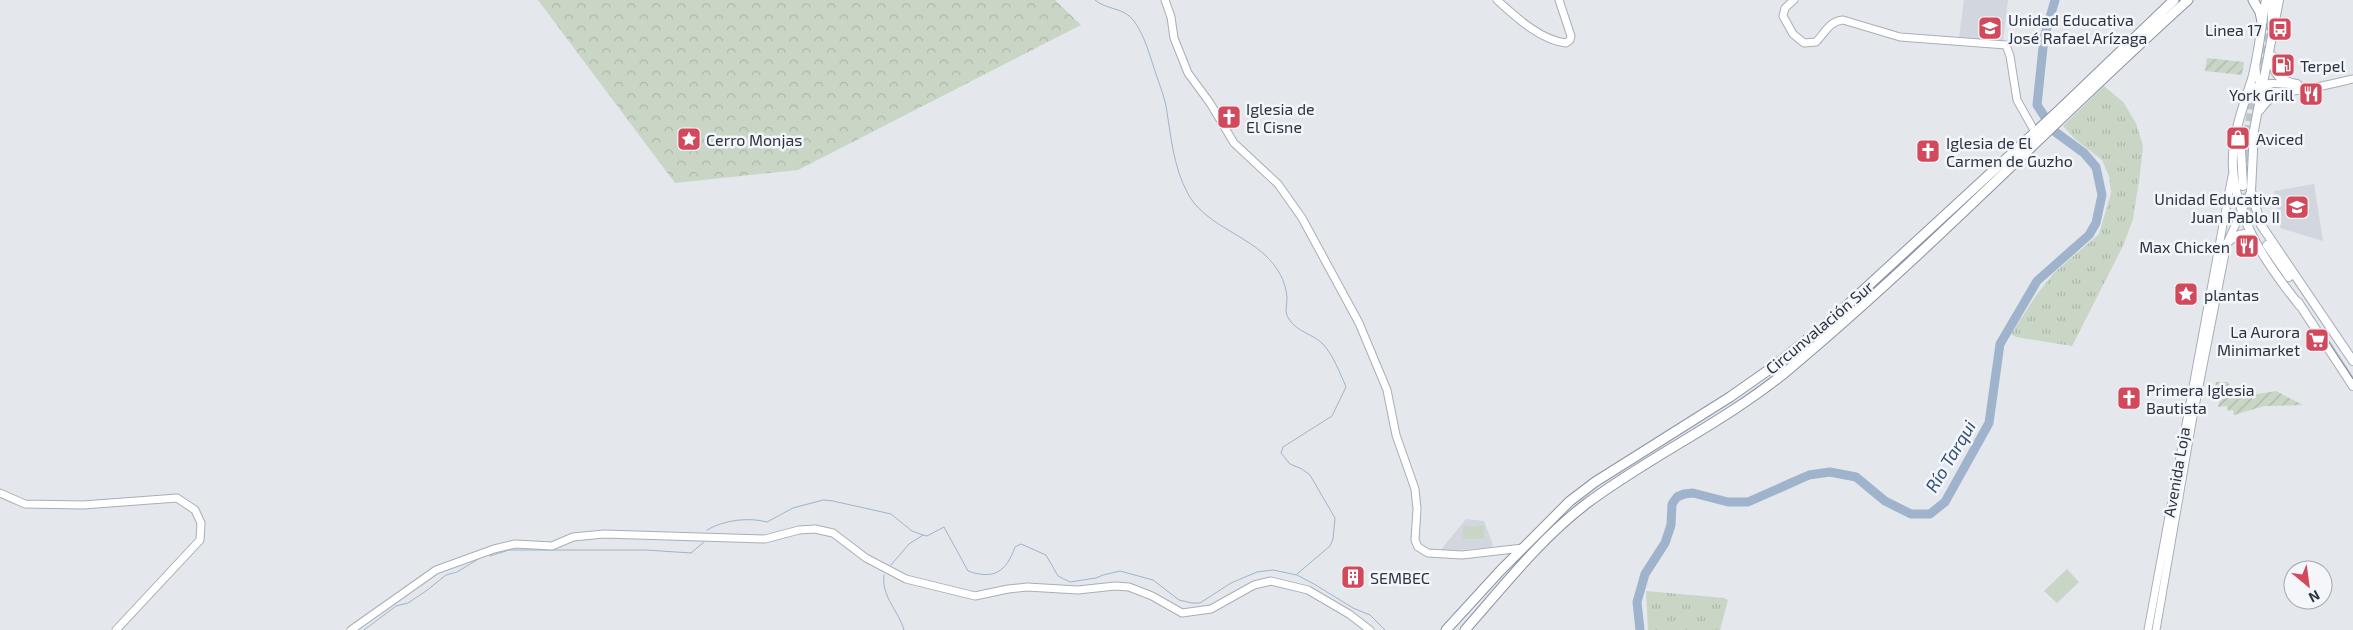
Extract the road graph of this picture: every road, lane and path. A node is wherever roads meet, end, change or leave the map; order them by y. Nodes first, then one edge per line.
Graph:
1 (1166, 0) edge
2 (1497, 0) edge
3 (1559, 0) edge
4 (1794, 0) edge
5 (2174, 0) edge
6 (2188, 0) edge
7 (2252, 0) edge
8 (2266, 0) edge
9 (2273, 0) edge
10 (2279, 0) edge
11 (2262, 22) junction
12 (2272, 27) junction
13 (2271, 49) junction
14 (2256, 56) junction
15 (2353, 75) edge
16 (2353, 79) edge
17 (2297, 84) junction
18 (2262, 85) junction
19 (2291, 91) junction
20 (2243, 102) junction
21 (2061, 114) junction
22 (2258, 114) junction
23 (2238, 125) junction
24 (2037, 130) junction
25 (2233, 168) junction
26 (2243, 186) tunnel mouth
27 (2251, 191) junction
28 (2242, 213) junction
29 (2252, 236) junction
30 (2227, 244) junction
31 (2300, 306) junction
32 (2329, 327) junction
33 (2353, 361) edge
34 (2353, 386) edge
35 (0, 493) edge
36 (1523, 548) junction
37 (1494, 551) junction
38 (1500, 571) junction
39 (116, 630) edge
40 (351, 630) edge
41 (1370, 630) edge
42 (1446, 630) edge
43 (1465, 630) edge
44 (2148, 630) edge
45 (2156, 630) edge

1 - 37 main road
2 - 3 main road
4 - 24 main road
5 - 21 highway, Circunvalación Sur
6 - 21 highway, Circunvalación Sur
7 - 11 highway
8 - 11 main road
9 - 12 highway
10 - 12 main road
11 - 14 main road
12 - 13 main road
13 - 17 main road
13 - 18 main road
14 - 18 main road
14 - 20 main road
15 - 17 main road
16 - 19 main road
17 - 18 main road
18 - 19 main road
18 - 20 main road
18 - 22 main road
19 - 22 main road
20 - 23 main road
21 - 24 highway, Circunvalación Sur
21 - 43 highway, Circunvalación Sur
22 - 27 main road
23 - 25 main road
23 - 26 main road
24 - 36 highway, Circunvalación Sur
25 - 28 main road
25 - 44 main road, Avenida Loja
27 - 28 main road, Avenida Loja
27 - 32 main road
28 - 29 main road
28 - 30 main road, Avenida Loja
29 - 30 main road
29 - 31 main road
30 - 45 main road, Avenida Loja
31 - 32 main road
31 - 34 main road
32 - 33 main road
35 - 39 main road
36 - 37 main road
36 - 38 highway, Circunvalación Sur
37 - 38 main road
38 - 42 highway, Circunvalación Sur
40 - 41 main road

